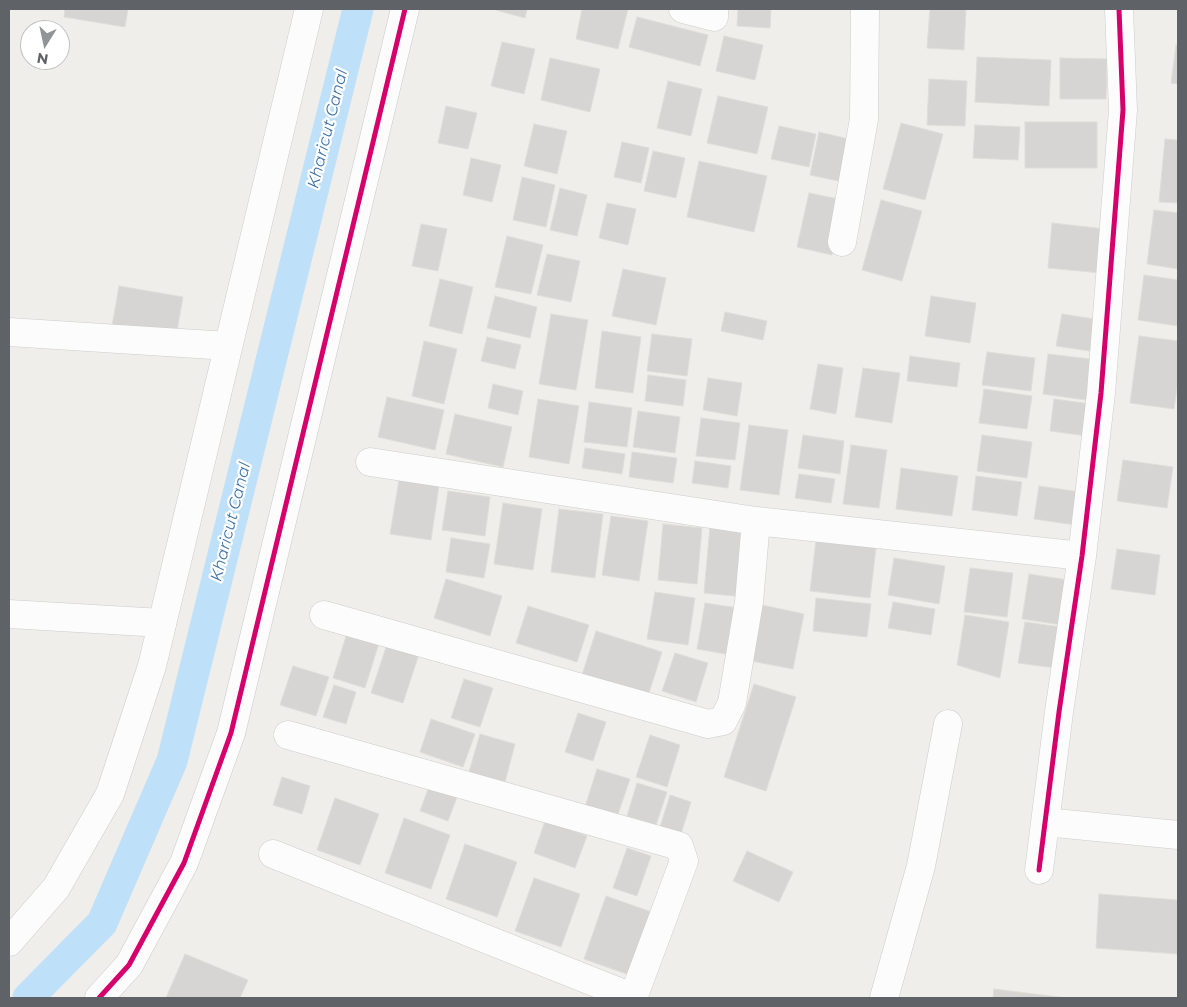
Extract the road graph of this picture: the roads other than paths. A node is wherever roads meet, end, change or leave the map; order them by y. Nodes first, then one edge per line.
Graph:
1 (309, 9) edge
2 (405, 9) edge
3 (683, 9) edge
4 (714, 9) edge
5 (865, 9) edge
6 (1119, 9) edge
7 (842, 242) dead end
8 (9, 332) edge
9 (228, 346) junction
10 (370, 462) dead end
11 (756, 521) junction
12 (1082, 556) junction
13 (9, 614) edge
14 (324, 615) dead end
15 (162, 623) junction
16 (948, 724) dead end
17 (288, 735) dead end
18 (1045, 822) junction
19 (1178, 835) edge
20 (273, 854) dead end
21 (1040, 870) dead end
22 (9, 942) edge
23 (99, 998) edge
24 (634, 998) edge
25 (884, 998) edge

1 - 9 street
2 - 23 street
3 - 4 street
5 - 7 street
6 - 12 street
8 - 9 street
9 - 15 street
10 - 11 street
11 - 12 street
11 - 14 street
12 - 18 street
13 - 15 street
15 - 22 street
16 - 25 street
17 - 24 street
18 - 19 street
18 - 21 street
20 - 24 street

